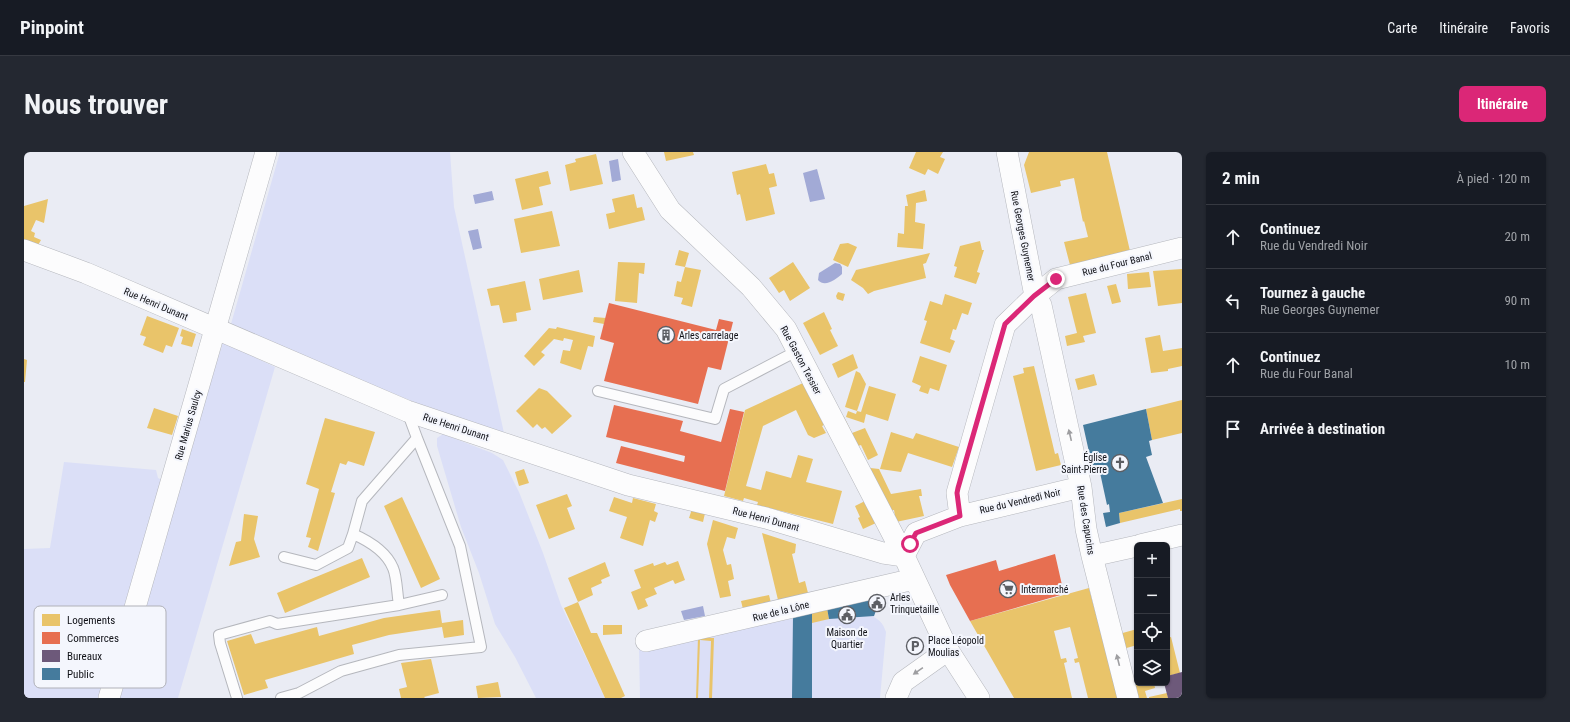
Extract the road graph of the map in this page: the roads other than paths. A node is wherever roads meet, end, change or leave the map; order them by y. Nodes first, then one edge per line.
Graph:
1 (266, 152) edge
2 (633, 152) edge
3 (1007, 152) edge
4 (1182, 248) edge
5 (24, 250) edge
6 (1034, 296) junction
7 (215, 330) junction
8 (797, 351) junction
9 (598, 390) dead end
10 (407, 411) junction
11 (416, 438) junction
12 (1081, 487) junction
13 (960, 516) junction
14 (354, 534) junction
15 (1182, 535) edge
16 (1153, 542) edge
17 (1134, 547) edge
18 (904, 556) junction
19 (1092, 556) junction
20 (284, 557) dead end
21 (914, 579) junction
22 (442, 595) dead end
23 (399, 605) junction
24 (136, 606) edge
25 (646, 641) dead end
26 (948, 650) junction
27 (112, 688) edge
28 (109, 698) edge
29 (237, 698) edge
30 (281, 698) edge
31 (896, 698) edge
32 (979, 698) edge
33 (1128, 698) edge

1 - 7 street, Rue Marius Saulcy
2 - 8 street, Rue Gaston Tessier
3 - 6 street, Rue Georges Guynemer
4 - 6 street, Rue du Four Banal
5 - 7 street, Rue Henri Dunant
12 -> 6 street, Rue des Capucins
6 - 13 street
7 - 10 street, Rue Henri Dunant
7 - 24 street, Rue Marius Saulcy
8 - 9 lane
8 - 18 street, Rue Gaston Tessier
10 - 11 lane
10 - 18 street, Rue Henri Dunant
11 - 14 lane
11 - 30 lane
12 - 13 street, Rue du Vendredi Noir
12 - 19 street, Rue des Capucins
13 - 18 street, Rue du Vendredi Noir
14 - 20 lane
14 - 23 lane
15 - 16 street
17 - 19 street
18 - 21 street
33 -> 19 street, Rue des Capucins
21 - 25 street, Rue de la Lône
21 - 26 street
22 - 23 lane
23 - 29 lane
26 -> 31 street
26 - 32 street
27 - 28 street, Rue Marius Saulcy

